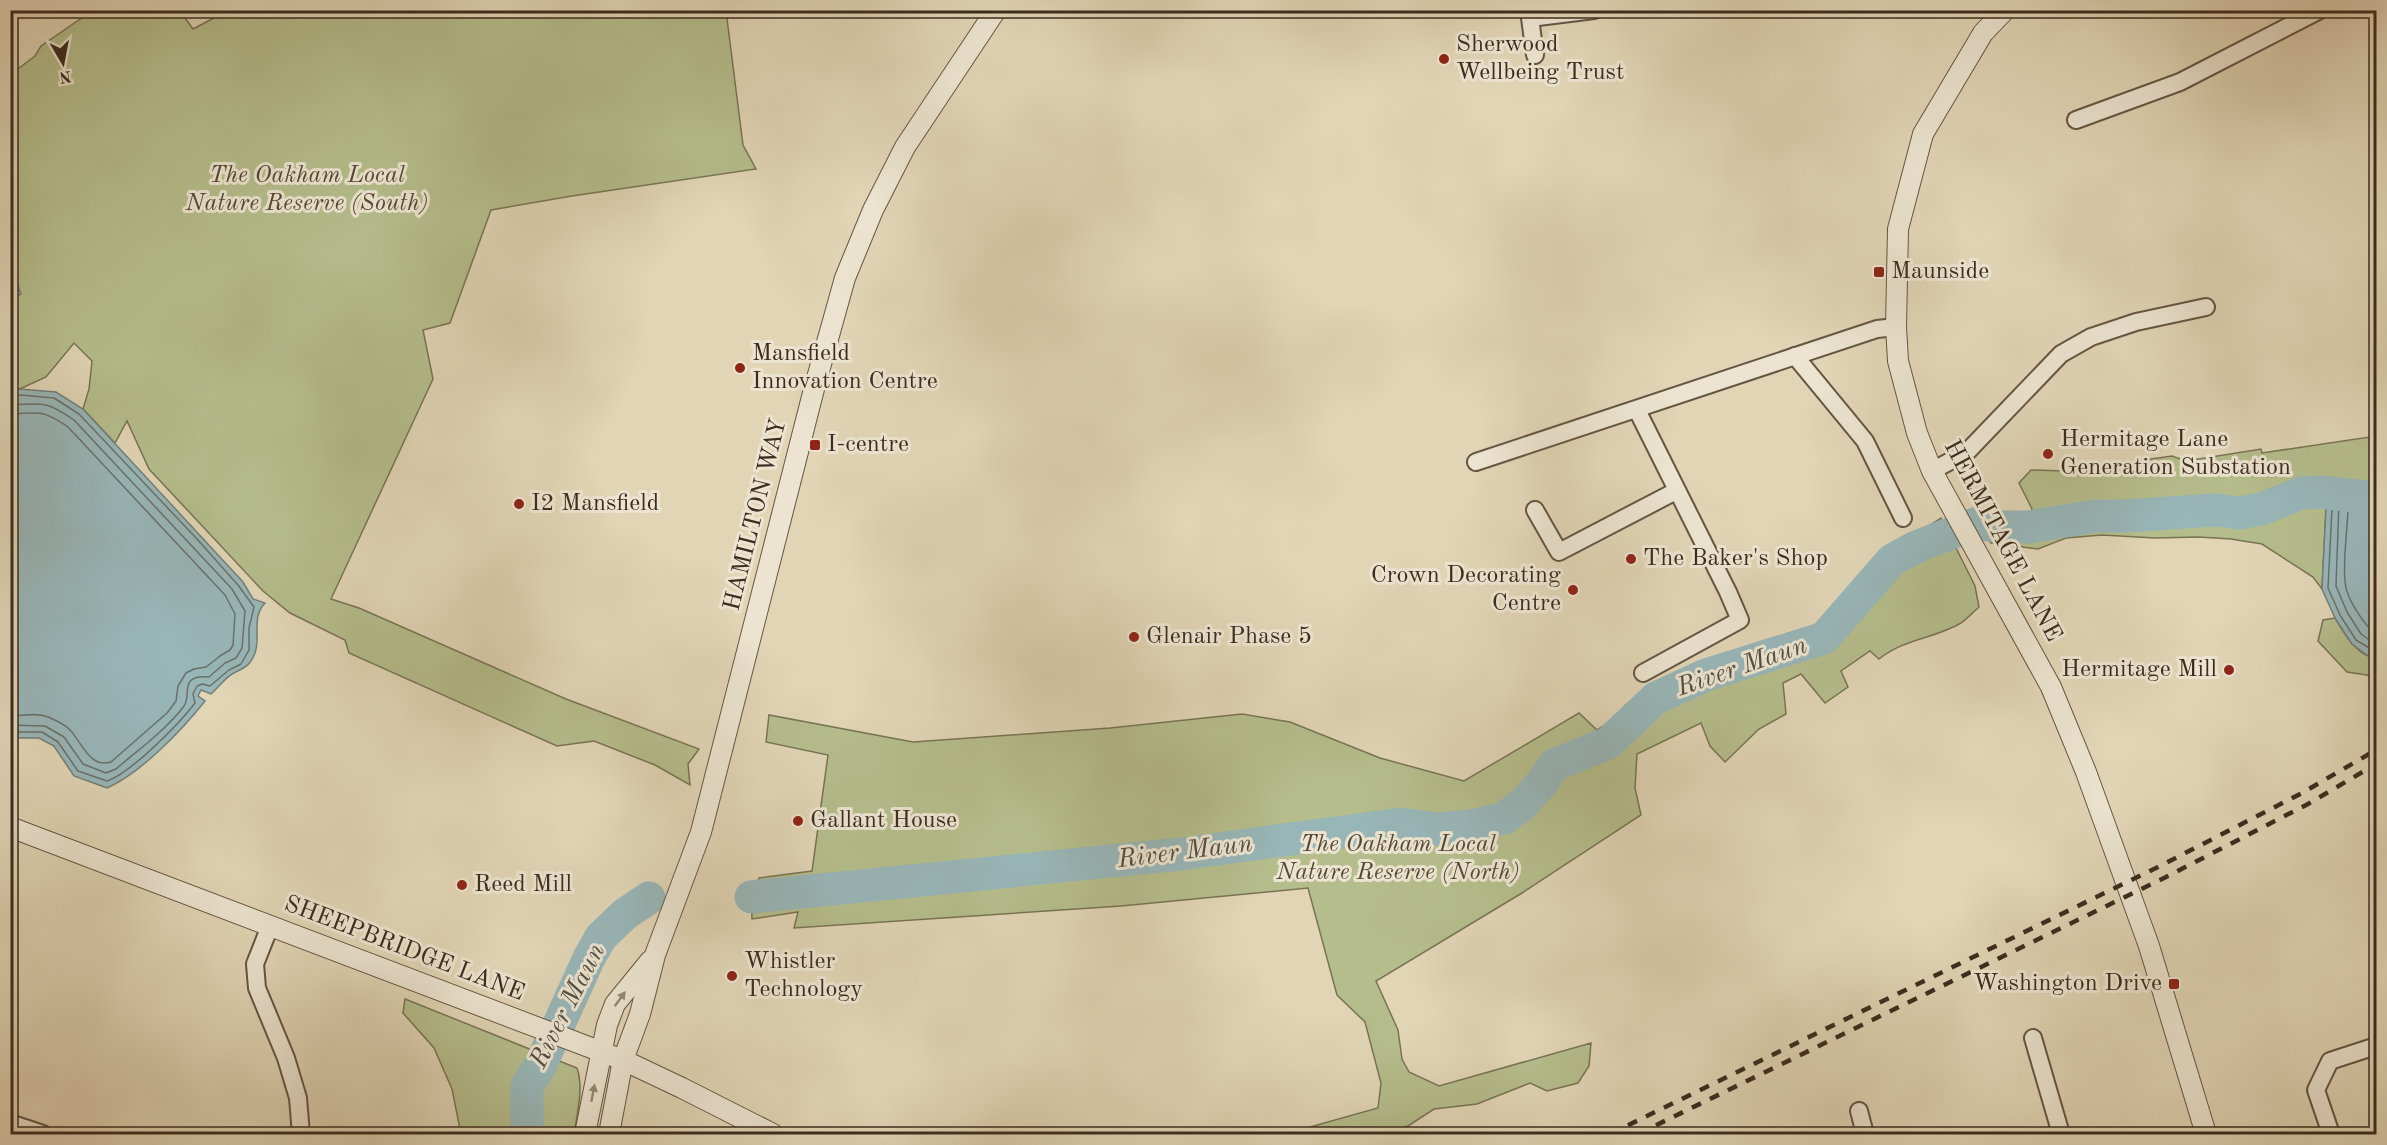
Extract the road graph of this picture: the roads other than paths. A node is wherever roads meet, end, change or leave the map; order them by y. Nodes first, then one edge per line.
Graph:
1 (996, 10) edge
2 (1593, 10) edge
3 (2005, 10) edge
4 (2320, 10) edge
5 (1535, 55) dead end
6 (2076, 120) dead end
7 (2206, 307) dead end
8 (1896, 327) junction
9 (1795, 356) junction
10 (1637, 410) junction
11 (1476, 462) dead end
12 (1932, 471) junction
13 (1676, 491) junction
14 (1535, 510) dead end
15 (1903, 518) dead end
16 (1643, 673) dead end
17 (10, 827) edge
18 (270, 926) junction
19 (655, 955) junction
20 (2032, 1038) dead end
21 (2376, 1046) edge
22 (600, 1051) junction
23 (623, 1060) junction
24 (1859, 1111) dead end
25 (10, 1123) edge
26 (43, 1134) edge
27 (301, 1134) edge
28 (585, 1134) edge
29 (609, 1134) edge
30 (773, 1134) edge
31 (1865, 1134) edge
32 (2061, 1134) edge
33 (2206, 1134) edge
34 (2331, 1134) edge

1 - 19 street, HAMILTON WAY
2 - 5 street
3 - 8 street, HERMITAGE LANE
4 - 6 street
7 - 12 street
8 - 9 street
8 - 12 street, HERMITAGE LANE
9 - 10 street
9 - 15 street
10 - 11 street
10 - 13 street
12 - 33 street, HERMITAGE LANE
13 - 14 street
13 - 16 street
17 - 18 street, SHEEPBRIDGE LANE
18 - 22 street, SHEEPBRIDGE LANE
18 - 27 street
22 -> 19 street, HAMILTON WAY
19 - 23 street, HAMILTON WAY
20 - 32 street
21 - 34 street
22 - 23 street, SHEEPBRIDGE LANE
28 -> 22 street, HAMILTON WAY
23 - 29 street, HAMILTON WAY
23 - 30 street, SHEEPBRIDGE LANE
24 - 31 street
25 - 26 street

